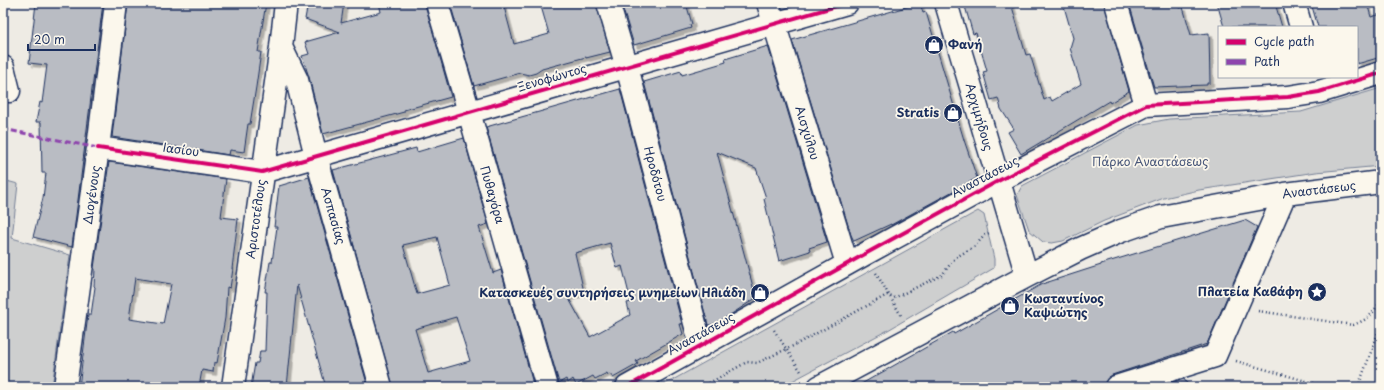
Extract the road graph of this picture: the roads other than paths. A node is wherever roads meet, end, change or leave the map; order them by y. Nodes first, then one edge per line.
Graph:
1 (116, 3) edge
2 (286, 3) edge
3 (437, 3) edge
4 (608, 3) edge
5 (768, 3) edge
6 (847, 3) edge
7 (946, 3) edge
8 (1116, 3) edge
9 (1294, 3) edge
10 (774, 24) junction
11 (1301, 26) edge
12 (281, 47) junction
13 (3, 67) edge
14 (627, 67) junction
15 (1381, 73) edge
16 (1358, 77) edge
17 (1352, 78) edge
18 (1317, 84) edge
19 (9, 91) dead end
20 (1146, 105) junction
21 (469, 112) junction
22 (98, 148) junction
23 (316, 156) junction
24 (262, 172) junction
25 (998, 181) junction
26 (1381, 182) edge
27 (1285, 194) junction
28 (856, 259) junction
29 (1027, 276) junction
30 (701, 346) junction
31 (811, 381) edge
32 (65, 387) edge
33 (233, 387) edge
34 (381, 387) edge
35 (547, 387) edge
36 (627, 387) edge
37 (1116, 387) edge

1 - 22 street, Διογένους
2 - 12 street, Αριστοτέλους
3 - 21 street, Πυθαγόρα
4 - 14 street, Ηροδότου
5 - 10 street, Αισχύλου
6 - 10 street, Ξενοφώντος
7 - 25 street, Αρχιμήδους
8 - 20 street
9 - 11 street
10 - 14 street, Ξενοφώντος
10 - 28 street, Αισχύλου
12 - 23 street, Ασπασίας
12 - 24 street, Αριστοτέλους
13 - 19 street
14 - 21 street, Ξενοφώντος
14 - 30 street, Ηροδότου
15 - 16 street, Αναστάσεως
17 - 18 street, Αναστάσεως
18 - 20 street, Αναστάσεως
20 - 25 street, Αναστάσεως
21 - 23 street, Ξενοφώντος
21 - 35 street, Πυθαγόρα
22 - 24 street, Ιασίου
22 - 32 street, Διογένους
23 - 24 street, Ξενοφώντος
23 - 34 street, Ασπασίας
24 - 33 street, Αριστοτέλους
25 - 28 street, Αναστάσεως
25 - 29 street, Αρχιμήδους
26 - 27 street, Αναστάσεως
27 - 29 street, Αναστάσεως
27 - 37 street
28 - 30 street, Αναστάσεως
29 - 31 street, Αναστάσεως
30 - 36 street, Αναστάσεως

